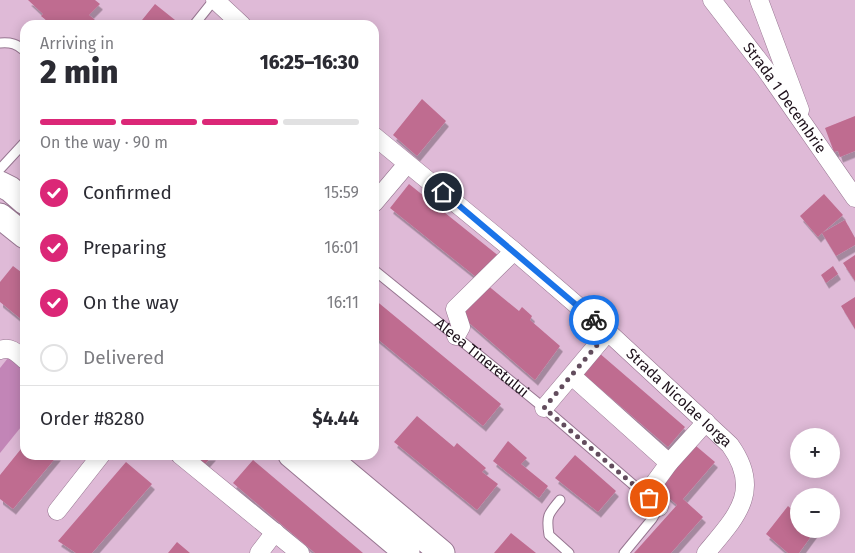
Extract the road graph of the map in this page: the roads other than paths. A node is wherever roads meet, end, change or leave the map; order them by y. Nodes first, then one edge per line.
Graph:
1 (214, 0) edge
2 (712, 0) edge
3 (759, 0) edge
4 (198, 20) edge
5 (236, 20) edge
6 (0, 43) edge
7 (20, 47) edge
8 (806, 130) junction
9 (379, 140) edge
10 (20, 147) edge
11 (407, 164) junction
12 (0, 169) edge
13 (0, 184) edge
14 (379, 197) edge
15 (20, 198) edge
16 (855, 198) edge
17 (0, 216) edge
18 (20, 232) edge
19 (514, 251) junction
20 (379, 274) edge
21 (608, 332) junction
22 (456, 336) junction
23 (2, 349) edge
24 (20, 355) edge
25 (572, 376) junction
26 (544, 408) junction
27 (706, 422) junction
28 (97, 460) edge
29 (186, 460) edge
30 (297, 460) edge
31 (332, 460) edge
32 (669, 463) junction
33 (560, 500) dead end
34 (659, 507) junction
35 (57, 511) dead end
36 (274, 532) junction
37 (258, 553) edge
38 (300, 553) edge
39 (407, 553) edge
40 (442, 553) edge
41 (569, 553) edge
42 (624, 553) edge
43 (706, 553) edge

1 - 4 lane
1 - 5 street
2 - 8 street, Strada 1 Decembrie
3 - 8 street
6 - 7 lane
8 - 16 street, Strada 1 Decembrie
9 - 11 street, Strada Nicolae Iorga
10 - 12 lane
11 - 14 street
11 - 19 street, Strada Nicolae Iorga
13 - 15 main road
17 - 18 main road
19 - 21 street, Strada Nicolae Iorga
19 - 22 street
20 - 22 lane, Aleea Tineretului
21 - 25 street
21 - 27 street, Strada Nicolae Iorga
22 - 26 lane, Aleea Tineretului
23 - 24 street
25 - 26 street
25 - 32 street
26 - 34 lane, Aleea Tineretului
27 - 32 street
27 - 43 street, Strada Nicolae Iorga
28 - 35 street
29 - 36 street
30 - 39 main road
31 - 40 main road
32 - 34 street
33 - 41 lane
34 - 42 lane
36 - 37 street
36 - 38 street

